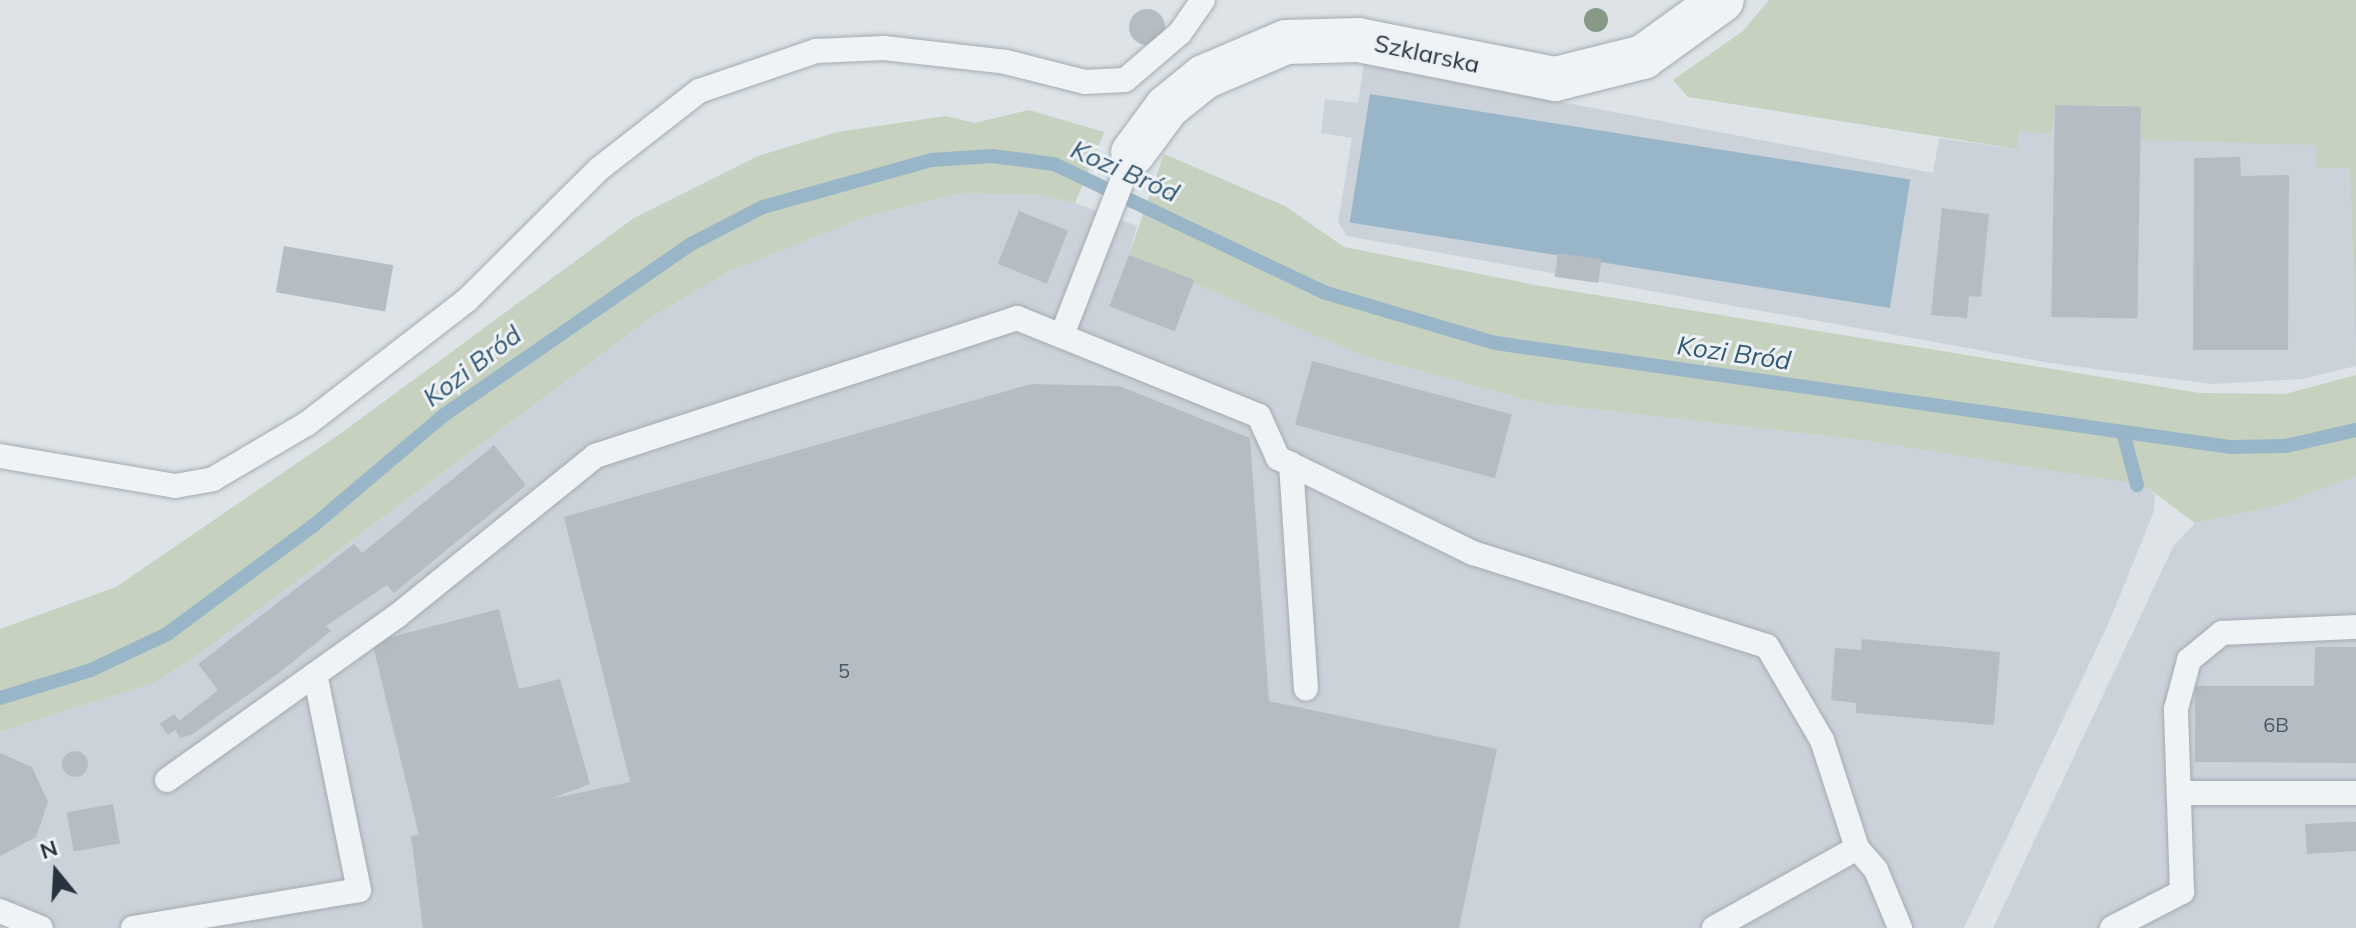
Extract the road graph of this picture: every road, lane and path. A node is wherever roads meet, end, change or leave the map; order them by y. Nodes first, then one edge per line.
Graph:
1 (1203, 0) edge
2 (1722, 0) edge
3 (1137, 145) joint
4 (1062, 335) junction
5 (0, 456) edge
6 (1291, 464) junction
7 (2356, 627) edge
8 (315, 674) junction
9 (1306, 688) dead end
10 (167, 780) dead end
11 (2179, 793) junction
12 (2356, 793) edge
13 (1857, 848) junction
14 (0, 911) edge
15 (41, 928) edge
16 (133, 928) edge
17 (1714, 928) edge
18 (1900, 928) edge
19 (2112, 928) edge

1 - 5 lane
2 - 3 street, Szklarska
3 - 4 lane
4 - 6 lane
4 - 8 lane
6 - 9 lane
6 - 13 lane
7 - 11 lane
8 - 10 lane
8 - 16 lane
11 - 12 lane
11 - 19 lane
13 - 17 lane
13 - 18 lane
14 - 15 lane

